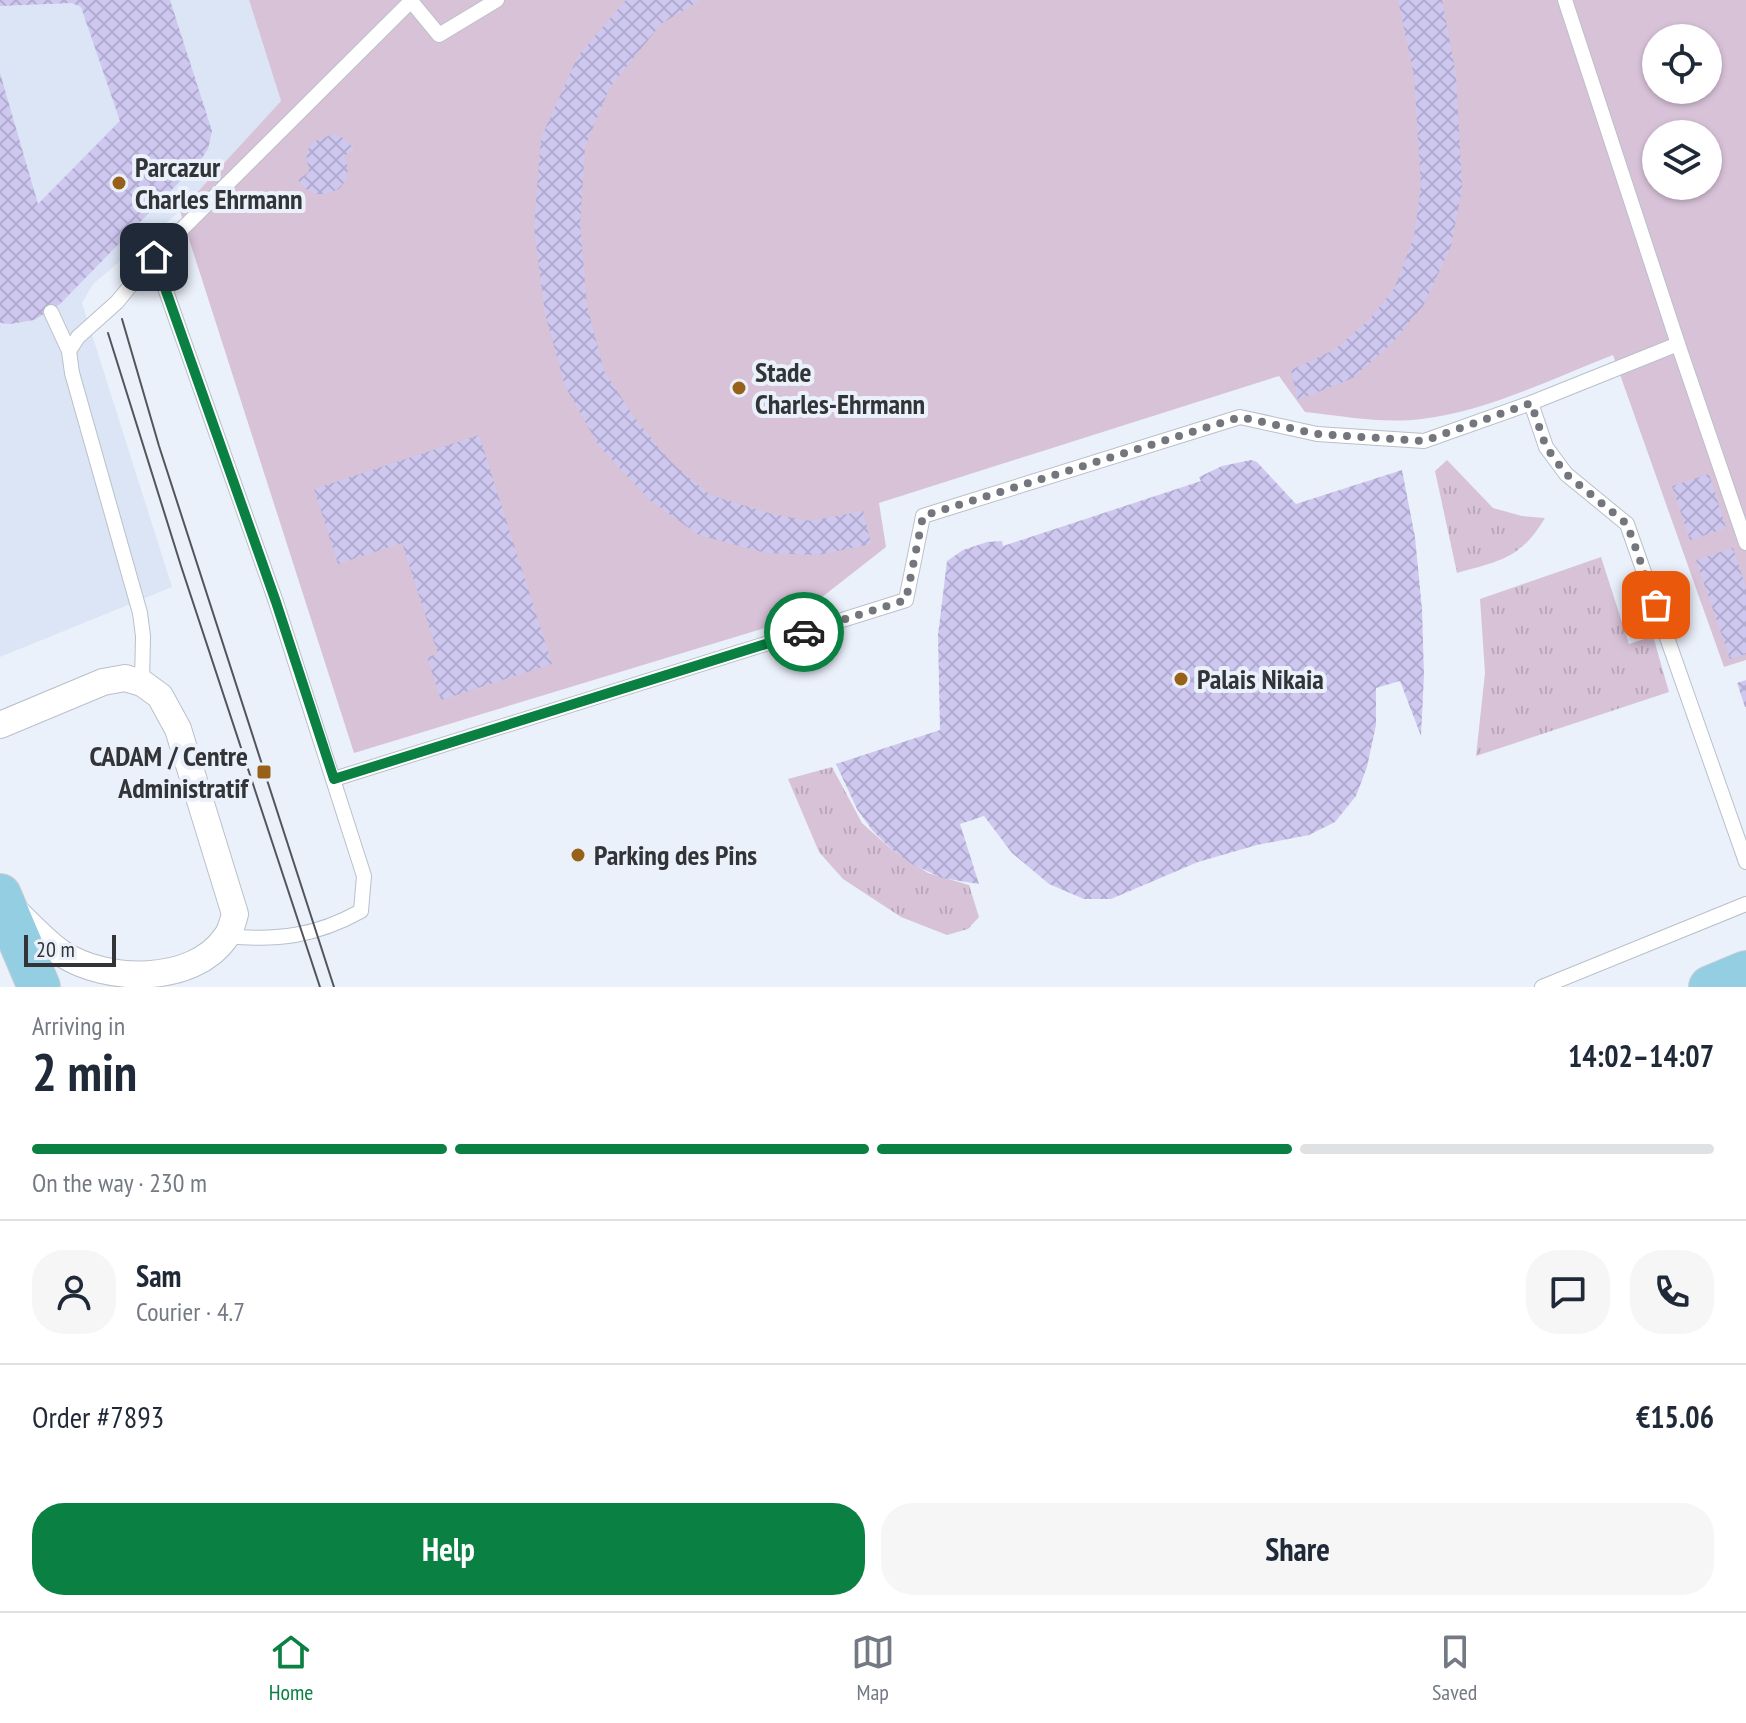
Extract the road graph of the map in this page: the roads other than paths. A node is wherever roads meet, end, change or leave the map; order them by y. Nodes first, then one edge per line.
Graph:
1 (497, 0) edge
2 (1565, 0) edge
3 (412, 1) edge
4 (154, 257) junction
5 (51, 312) dead end
6 (1678, 344) junction
7 (69, 351) junction
8 (1531, 403) junction
9 (1746, 543) edge
10 (142, 683) junction
11 (0, 725) edge
12 (334, 779) junction
13 (1746, 862) edge
14 (0, 896) edge
15 (1746, 904) edge
16 (227, 936) junction
17 (1746, 972) edge
18 (160, 980) edge
19 (39, 987) edge
20 (1542, 987) edge
21 (1710, 987) edge

1 - 3 lane
2 - 6 lane
3 - 4 lane
4 - 7 lane
4 - 12 lane
5 - 7 lane
6 - 8 lane
6 - 9 lane
7 - 10 lane
8 - 12 lane
8 - 13 lane
10 - 11 street
10 - 16 street
12 - 16 lane
14 - 18 street
14 - 19 main road
15 - 20 lane
16 - 18 street
17 - 21 main road

